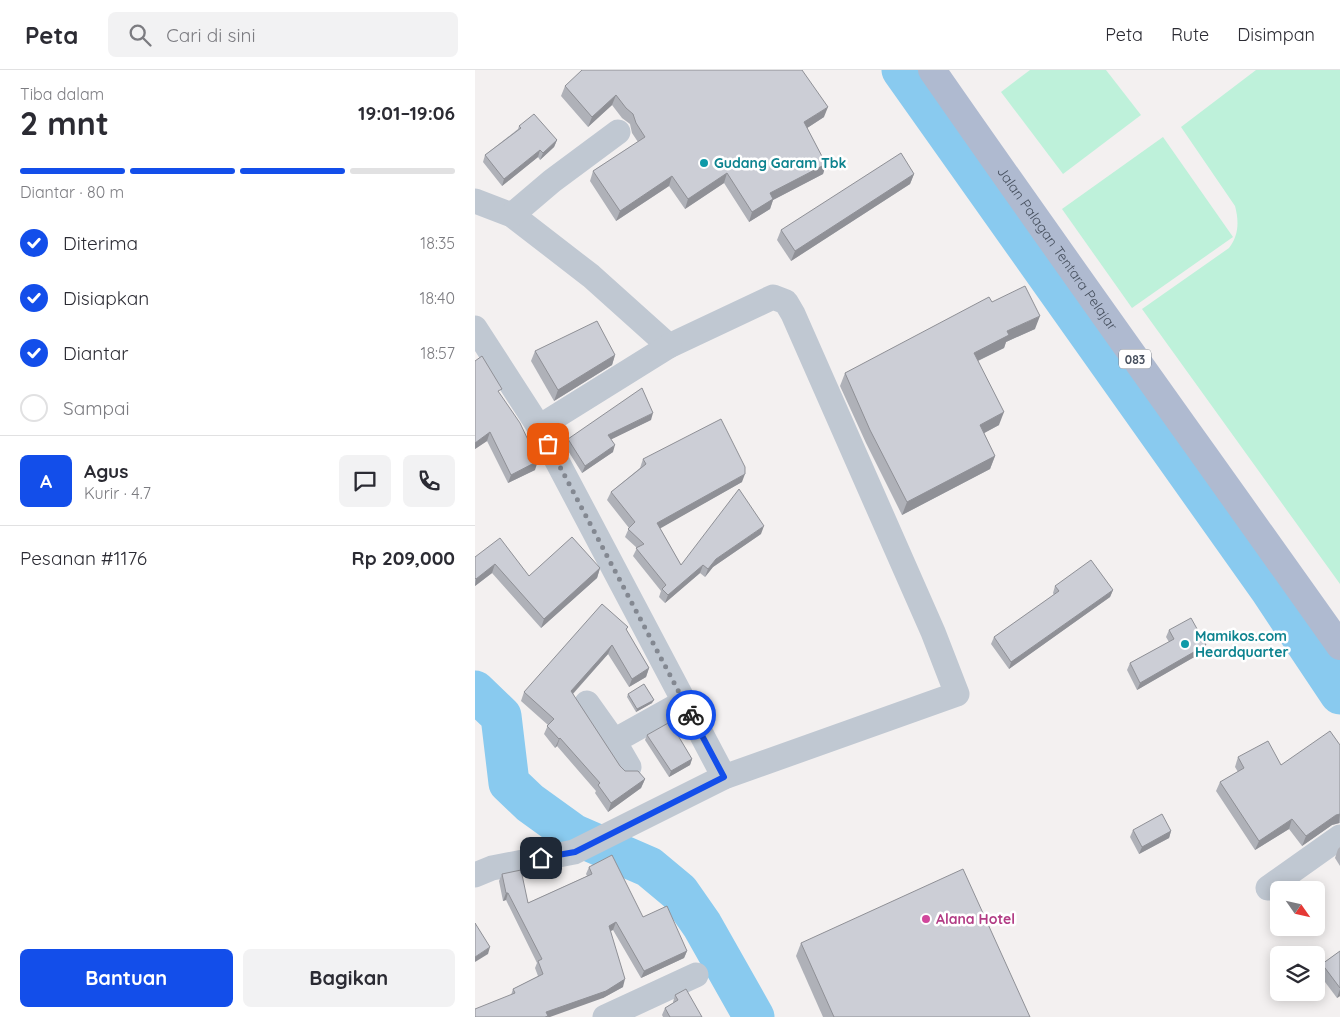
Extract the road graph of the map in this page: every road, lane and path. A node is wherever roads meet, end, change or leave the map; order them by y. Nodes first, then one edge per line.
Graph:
1 (932, 70) edge
2 (618, 132) dead end
3 (475, 200) edge
4 (512, 214) junction
5 (475, 328) edge
6 (669, 346) junction
7 (539, 427) junction
8 (1340, 646) edge
9 (684, 702) junction
10 (587, 703) dead end
11 (614, 740) junction
12 (629, 767) dead end
13 (724, 777) junction
14 (1340, 837) edge
15 (475, 875) edge
16 (1268, 888) dead end
17 (696, 975) dead end
18 (646, 1008) edge
19 (605, 1017) edge

1 - 8 main road, Jalan Palagan Tentara Pelajar / 083
2 - 4 street
3 - 4 street
4 - 6 street
5 - 7 street
6 - 7 street
6 - 13 street
7 - 9 street
9 - 11 street
9 - 13 street
10 - 11 street
11 - 12 street
13 - 15 street
14 - 16 street
17 - 18 street
18 - 19 street

